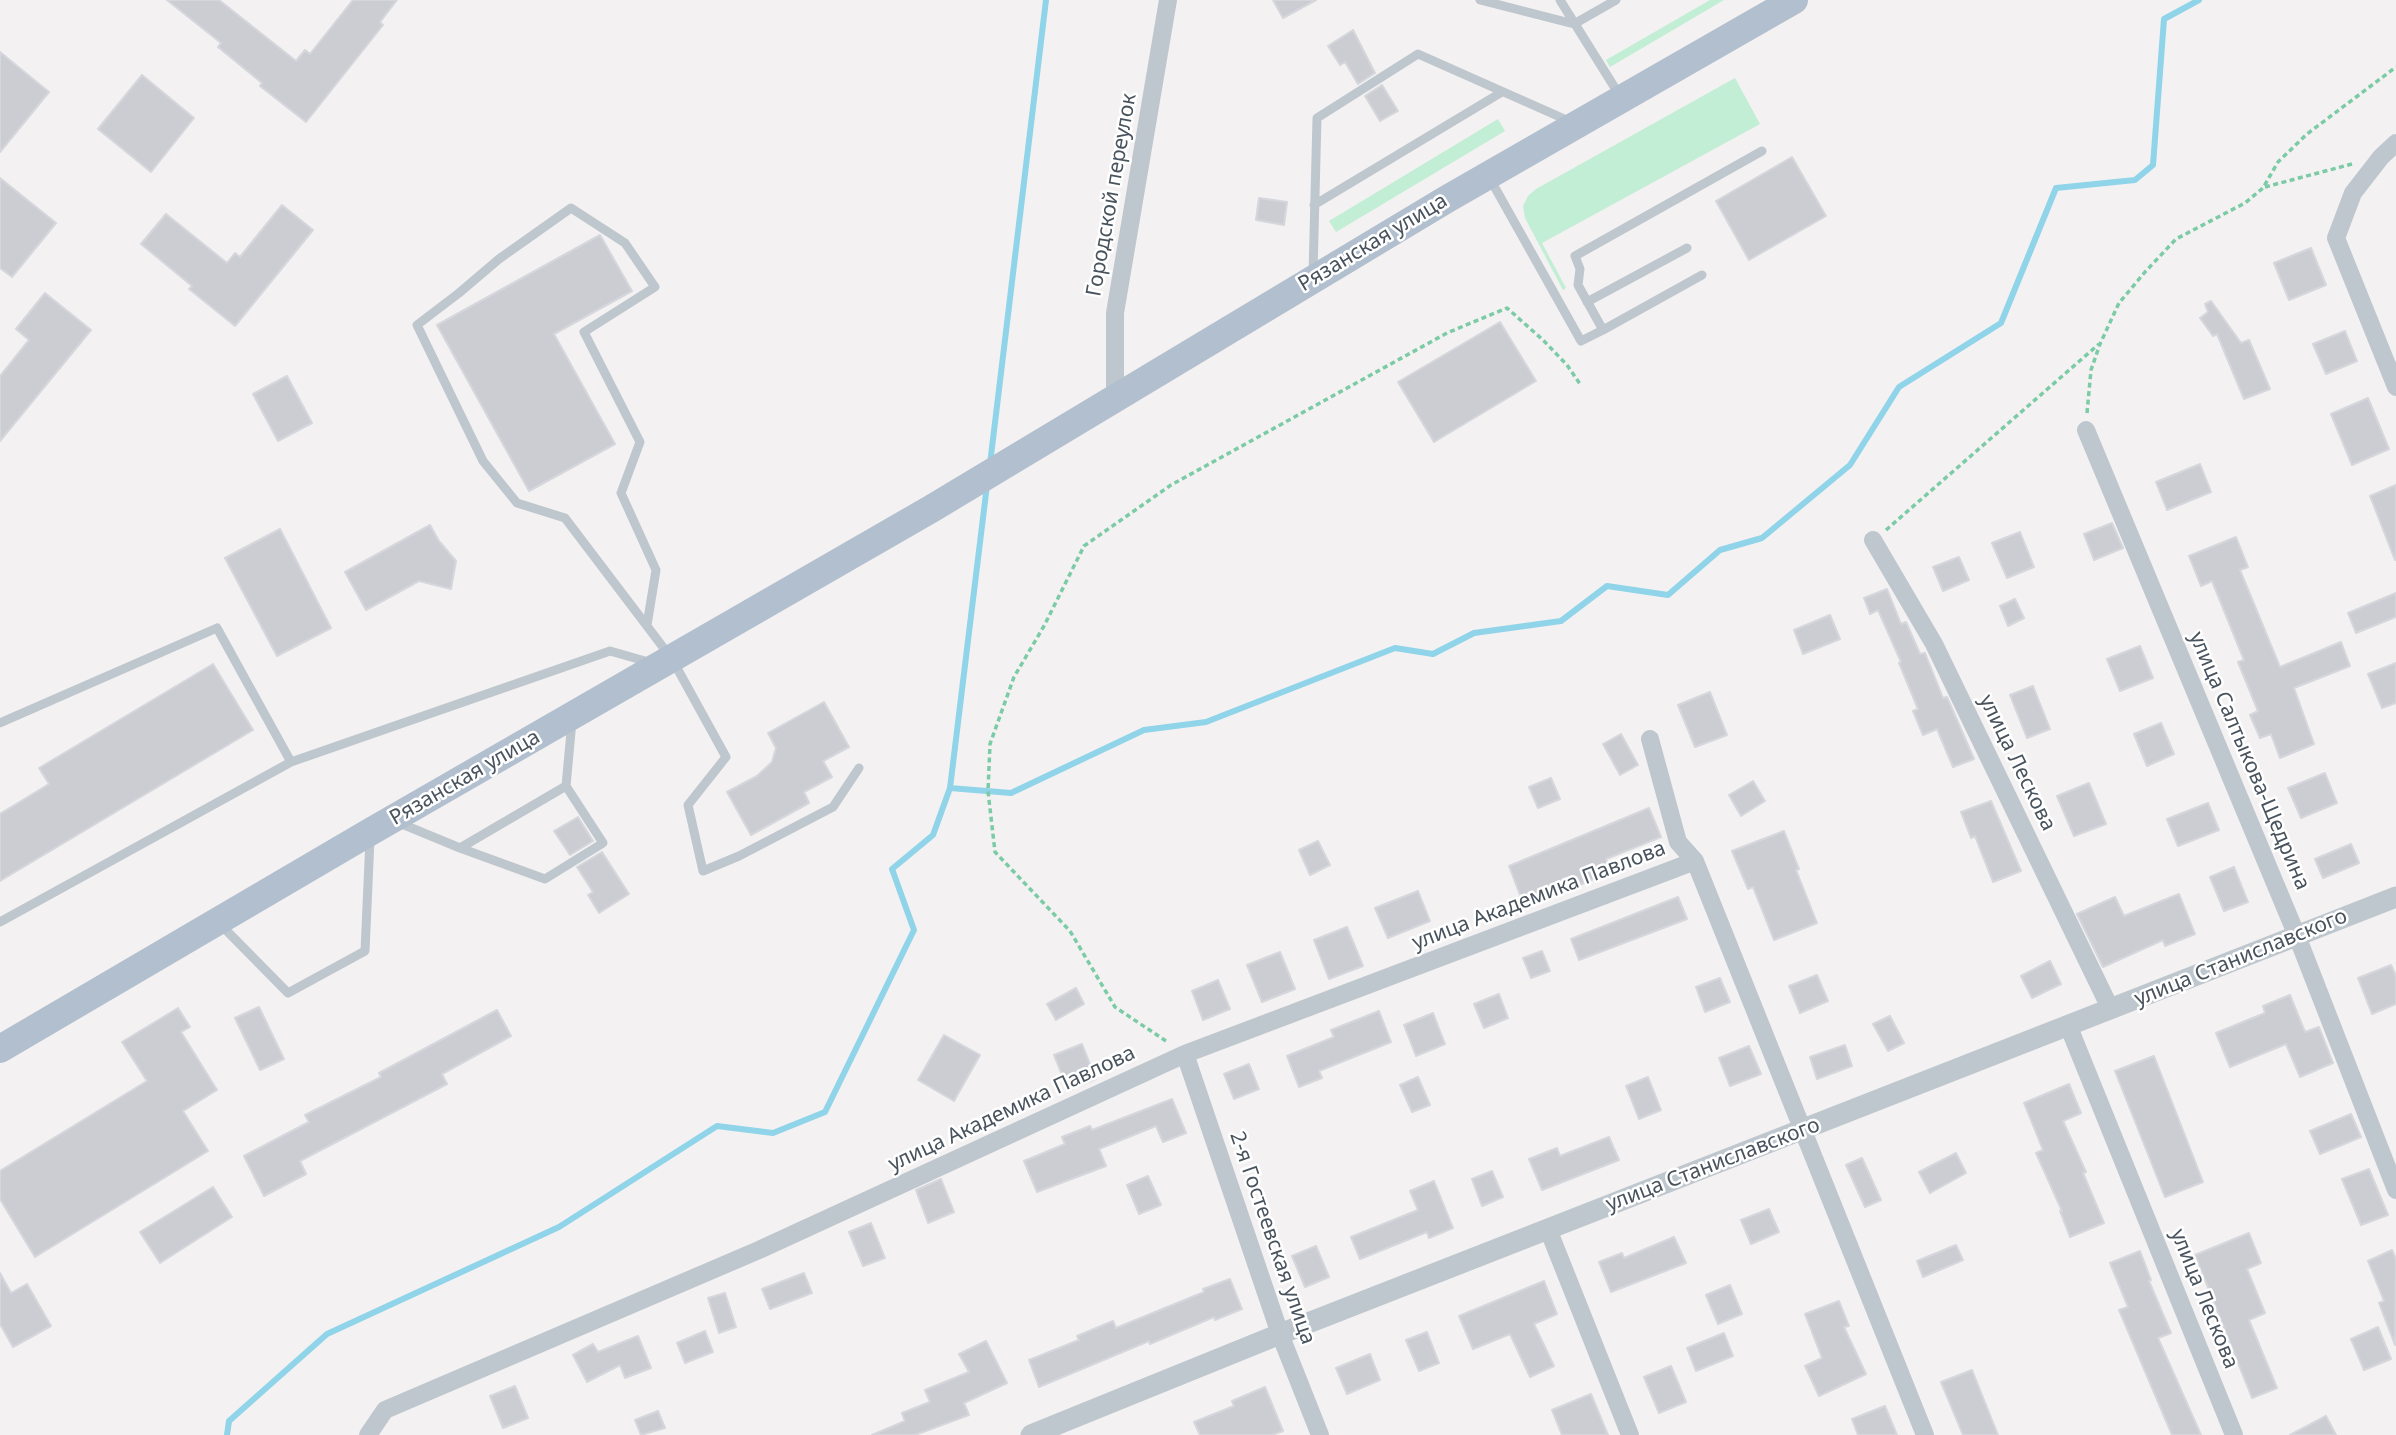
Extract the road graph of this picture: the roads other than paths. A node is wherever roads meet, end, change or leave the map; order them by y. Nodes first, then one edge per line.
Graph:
1 (1168, 0) edge
2 (1480, 0) edge
3 (1560, 0) edge
4 (1616, 0) edge
5 (1794, 0) edge
6 (1574, 24) junction
7 (1502, 92) junction
8 (1621, 99) junction
9 (1577, 125) junction
10 (2396, 143) edge
11 (1762, 151) dead end
12 (1488, 174) junction
13 (1314, 205) junction
14 (1687, 248) dead end
15 (1702, 275) dead end
16 (1313, 279) junction
17 (1587, 302) junction
18 (1603, 330) junction
19 (2396, 387) edge
20 (1115, 398) junction
21 (2086, 430) road end
22 (1874, 540) road end
23 (647, 625) junction
24 (666, 662) junction
25 (572, 717) junction
26 (0, 723) edge
27 (1650, 739) dead end
28 (290, 762) junction
29 (859, 768) dead end
30 (566, 786) junction
31 (381, 826) junction
32 (460, 848) junction
33 (1695, 861) junction
34 (2396, 897) edge
35 (0, 922) edge
36 (218, 922) junction
37 (2297, 936) junction
38 (2111, 1010) junction
39 (2068, 1026) junction
40 (0, 1049) edge
41 (1185, 1054) junction
42 (1802, 1131) junction
43 (2396, 1190) edge
44 (1548, 1229) junction
45 (1280, 1334) junction
46 (368, 1435) edge
47 (1031, 1435) edge
48 (1320, 1435) edge
49 (1629, 1435) edge
50 (1925, 1435) edge
51 (2234, 1435) edge

1 - 20 street, Городской переулок
2 - 6 lane
3 - 6 lane
4 - 6 lane
5 - 8 main road, Рязанская улица
6 - 8 lane
7 - 9 lane
7 - 13 lane
7 - 13 lane
8 - 9 main road, Рязанская улица
9 - 12 main road, Рязанская улица
10 - 19 street
11 - 17 lane
12 - 16 main road, Рязанская улица
12 - 18 lane
13 - 16 lane
14 - 17 lane
15 - 18 lane
16 - 20 main road, Рязанская улица
17 - 18 lane
20 - 24 main road, Рязанская улица
21 - 37 street, улица Салтыкова-Щедрина
22 - 38 street, улица Лескова
23 - 23 lane
23 - 24 lane
24 - 25 main road, Рязанская улица
24 - 28 lane
24 - 29 lane
25 - 30 lane
25 - 31 main road, Рязанская улица
26 - 28 lane
27 - 33 street
28 - 35 lane
30 - 32 lane
30 - 32 lane
31 - 32 lane
31 - 36 main road, Рязанская улица
31 - 36 lane
33 - 41 street, улица Академика Павлова
33 - 42 street
34 - 37 street, улица Станиславского
36 - 40 main road, Рязанская улица
37 - 38 street, улица Станиславского
37 - 43 street, улица Салтыкова-Щедрина
38 - 39 street, улица Станиславского
39 - 42 street, улица Станиславского
39 - 51 street, улица Лескова
41 - 45 street, 2-я Гостеевская улица
41 - 46 street, улица Академика Павлова
42 - 44 street, улица Станиславского
42 - 50 street
44 - 45 street, улица Станиславского
44 - 49 street
45 - 47 street, улица Станиславского
45 - 48 street, 2-я Гостеевская улица

